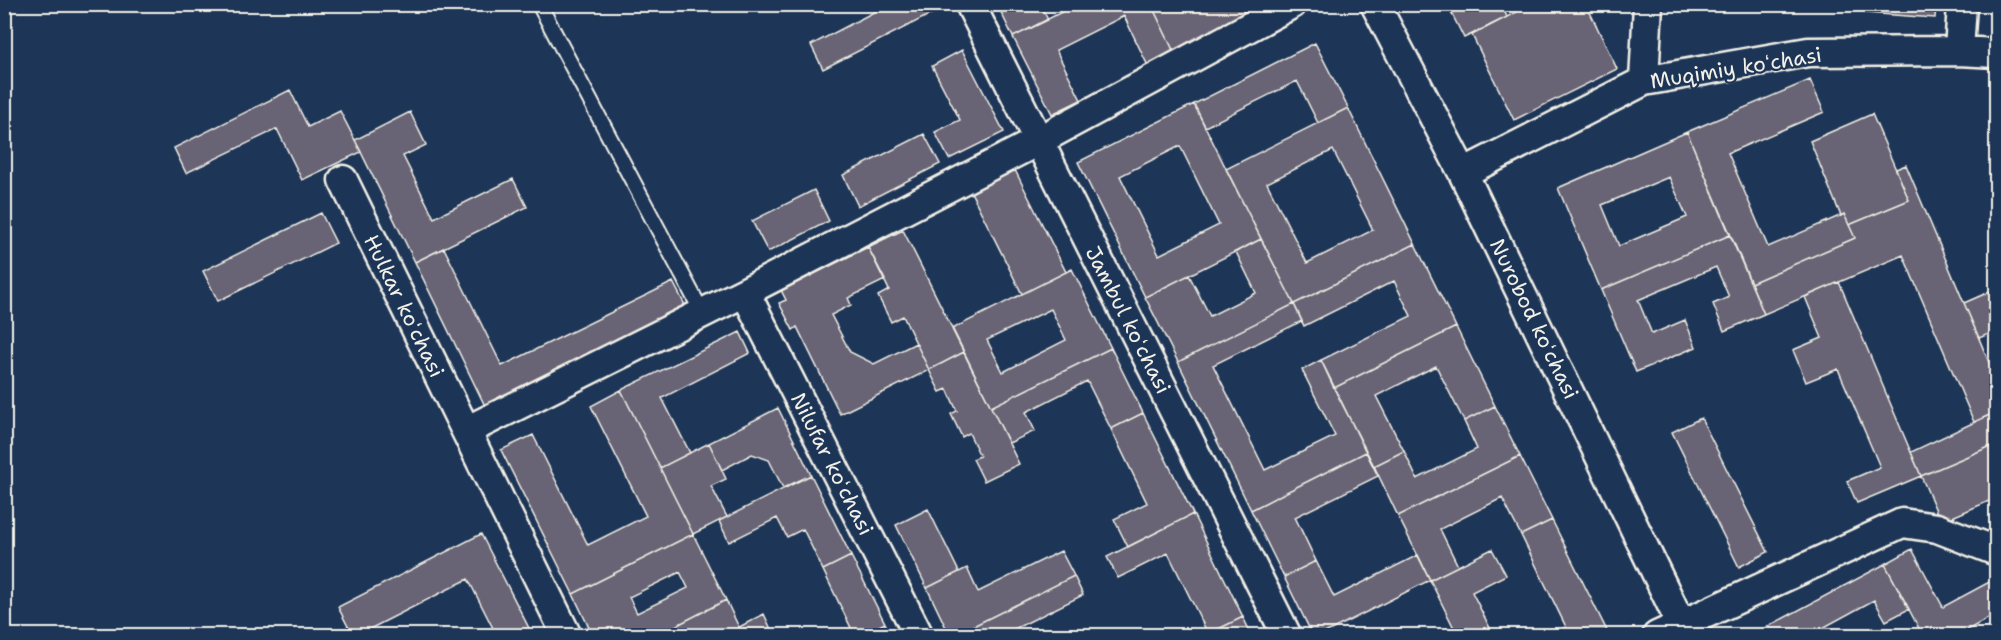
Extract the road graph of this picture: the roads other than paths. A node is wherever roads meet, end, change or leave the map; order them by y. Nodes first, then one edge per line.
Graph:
1 (539, 4) edge
2 (970, 4) edge
3 (1292, 4) edge
4 (1375, 4) edge
5 (1648, 4) edge
6 (1962, 4) edge
7 (1959, 51) junction
8 (1996, 53) edge
9 (1644, 81) junction
10 (1038, 141) junction
11 (1463, 173) junction
12 (343, 180) dead end
13 (745, 292) junction
14 (703, 314) junction
15 (466, 431) junction
16 (1996, 551) edge
17 (1675, 632) edge
18 (567, 636) edge
19 (919, 636) edge
20 (1287, 636) edge

1 - 14 lane
2 - 10 street, Jambul koʻchasi
3 - 10 street
4 - 11 street, Nurobod koʻchasi
5 - 9 street
6 - 7 street
7 - 8 street, Muqimiy koʻchasi
7 - 9 street, Muqimiy koʻchasi
9 - 11 street, Muqimiy koʻchasi
10 - 13 street
10 - 20 street, Jambul koʻchasi
11 - 17 street, Nurobod koʻchasi
12 - 15 street, Hulkar koʻchasi
13 - 14 street
13 - 19 street, Nilufar koʻchasi
14 - 15 street
15 - 18 street, Hulkar koʻchasi
16 - 17 street

